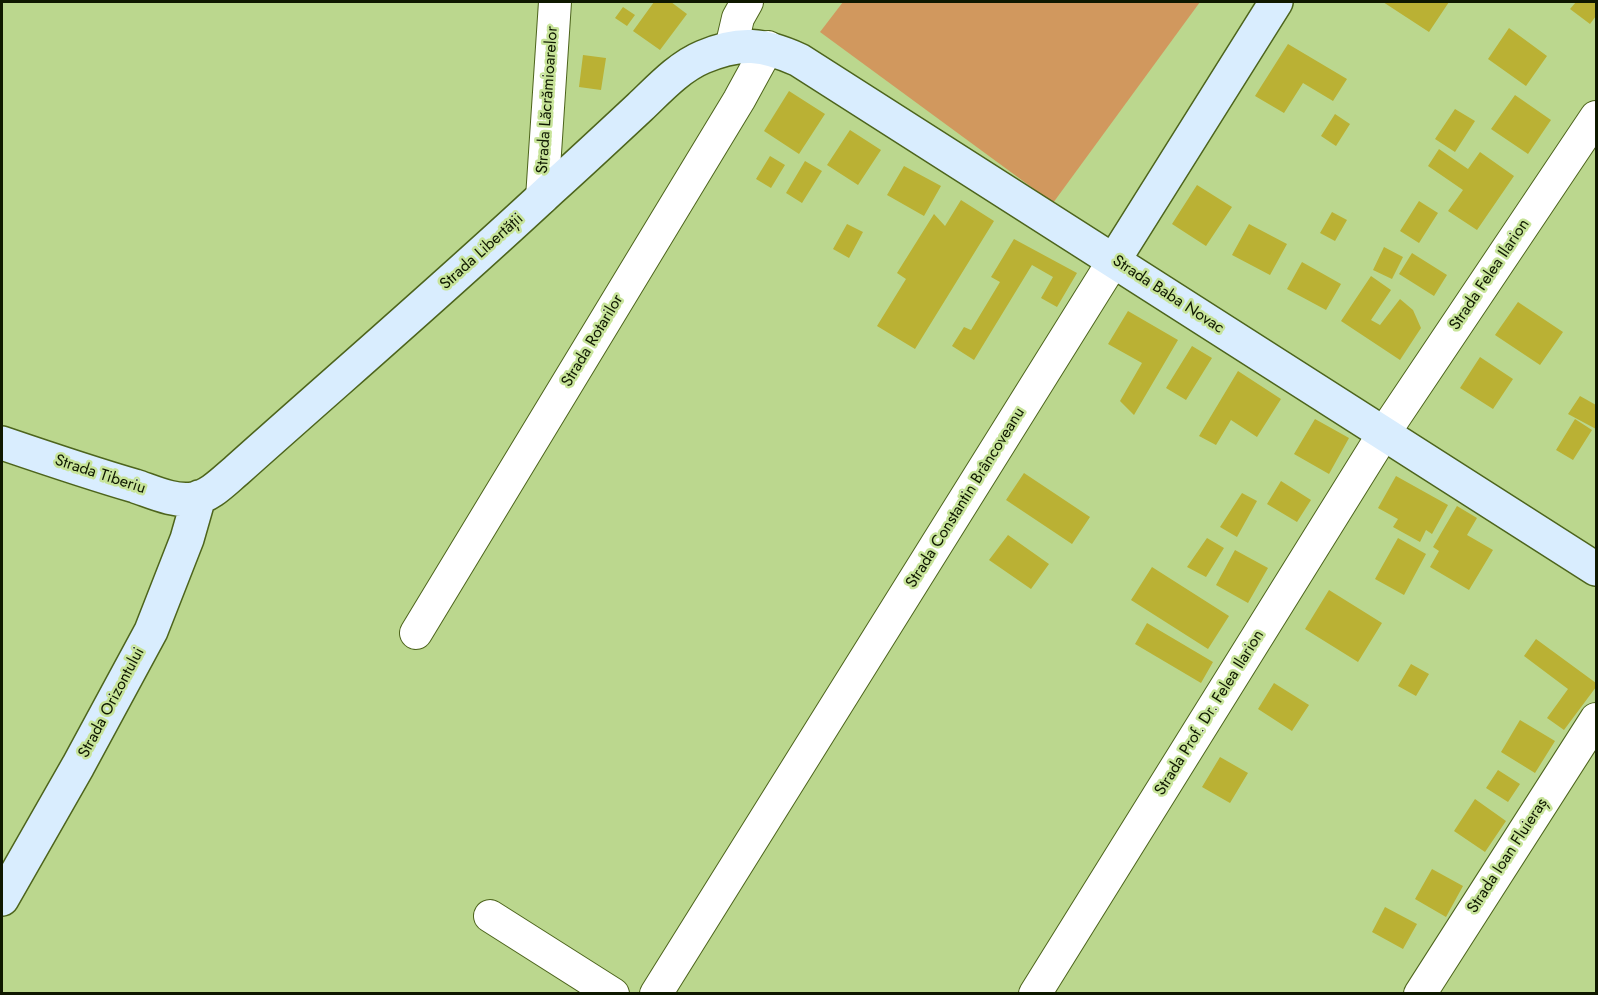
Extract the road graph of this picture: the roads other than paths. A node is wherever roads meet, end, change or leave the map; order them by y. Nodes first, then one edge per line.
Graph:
1 (555, 2) edge
2 (747, 2) edge
3 (1276, 2) edge
4 (731, 48) junction
5 (768, 48) junction
6 (1596, 117) edge
7 (542, 198) junction
8 (1114, 261) junction
9 (1384, 433) junction
10 (2, 443) edge
11 (199, 497) junction
12 (1596, 569) edge
13 (416, 633) dead end
14 (1596, 719) edge
15 (2, 899) edge
16 (490, 916) dead end
17 (613, 993) edge
18 (656, 993) edge
19 (1035, 993) edge
20 (1420, 993) edge

1 - 7 street, Strada Lăcrămioarelor
2 - 4 street
3 - 8 street, Strada Constantin Brâncoveanu
4 - 5 street, Strada Baba Novac
4 - 7 street, Strada Libertății
5 - 8 street, Strada Baba Novac
5 - 13 street, Strada Rotarilor
6 - 9 street, Strada Felea Ilarion
7 - 11 street, Strada Libertății
8 - 9 street, Strada Baba Novac
8 - 18 street, Strada Constantin Brâncoveanu
9 - 12 street, Strada Baba Novac
9 - 19 street, Strada Prof. Dr. Felea Ilarion
10 - 11 street, Strada Tiberiu
11 - 15 street, Strada Orizontului
14 - 20 street, Strada Ioan Fluieraș
16 - 17 street

